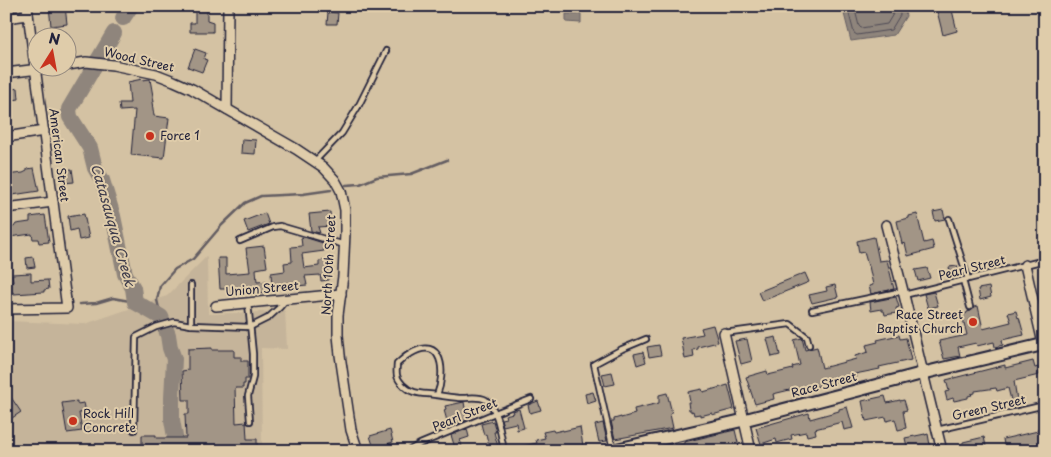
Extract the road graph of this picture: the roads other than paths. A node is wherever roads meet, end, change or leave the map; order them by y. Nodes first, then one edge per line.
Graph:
1 (228, 6) edge
2 (28, 11) edge
3 (6, 18) edge
4 (30, 28) edge
5 (386, 50) dead end
6 (78, 63) edge
7 (28, 70) edge
8 (6, 73) edge
9 (36, 78) edge
10 (227, 109) junction
11 (44, 131) junction
12 (6, 137) edge
13 (315, 161) junction
14 (53, 202) junction
15 (6, 208) edge
16 (949, 219) dead end
17 (886, 225) dead end
18 (240, 241) dead end
19 (345, 245) junction
20 (1045, 260) edge
21 (1025, 265) junction
22 (965, 279) junction
23 (191, 286) dead end
24 (904, 293) junction
25 (341, 294) junction
26 (286, 300) junction
27 (248, 303) junction
28 (216, 306) dead end
29 (970, 307) dead end
30 (6, 309) edge
31 (812, 310) dead end
32 (191, 325) junction
33 (250, 327) junction
34 (724, 332) joint
35 (646, 339) dead end
36 (809, 345) dead end
37 (1044, 347) edge
38 (924, 374) junction
39 (437, 395) junction
40 (531, 399) dead end
41 (1045, 405) edge
42 (495, 413) junction
43 (744, 420) junction
44 (250, 421) dead end
45 (134, 430) dead end
46 (937, 430) junction
47 (358, 451) edge
48 (408, 451) edge
49 (504, 451) edge
50 (612, 451) edge
51 (751, 451) edge
52 (942, 451) edge

1 - 10 street
2 - 3 street
2 - 4 street, American Street
5 - 13 lane
6 - 10 street, Wood Street
7 - 8 street
9 - 11 street, American Street
10 - 13 street, North 10th Street
11 - 12 street
11 - 14 street, American Street
13 - 19 street, North 10th Street
14 - 15 street
14 - 30 street, American Street
16 - 22 lane
17 - 24 street
18 - 19 lane
19 - 25 street, North 10th Street
20 - 21 lane, Pearl Street
21 - 22 lane, Pearl Street
21 - 37 street
22 - 24 lane, Pearl Street
22 - 29 lane
23 - 32 lane
24 - 31 lane, Pearl Street
24 - 38 street
25 - 26 street, Union Street
25 - 47 street, North 10th Street
26 - 27 street, Union Street
26 - 33 lane
27 - 28 street, Union Street
27 - 33 lane
32 - 33 lane
32 - 45 lane
33 - 44 lane
34 - 36 lane
34 - 43 street
35 - 50 lane
37 - 38 main road, Race Street
38 - 43 main road, Race Street
38 - 46 street
39 - 39 lane
39 - 42 lane
40 - 42 lane, Pearl Street
41 - 46 lane, Green Street
42 - 48 lane, Pearl Street
42 - 49 lane
43 - 50 main road, Race Street
43 - 51 street
46 - 52 street

